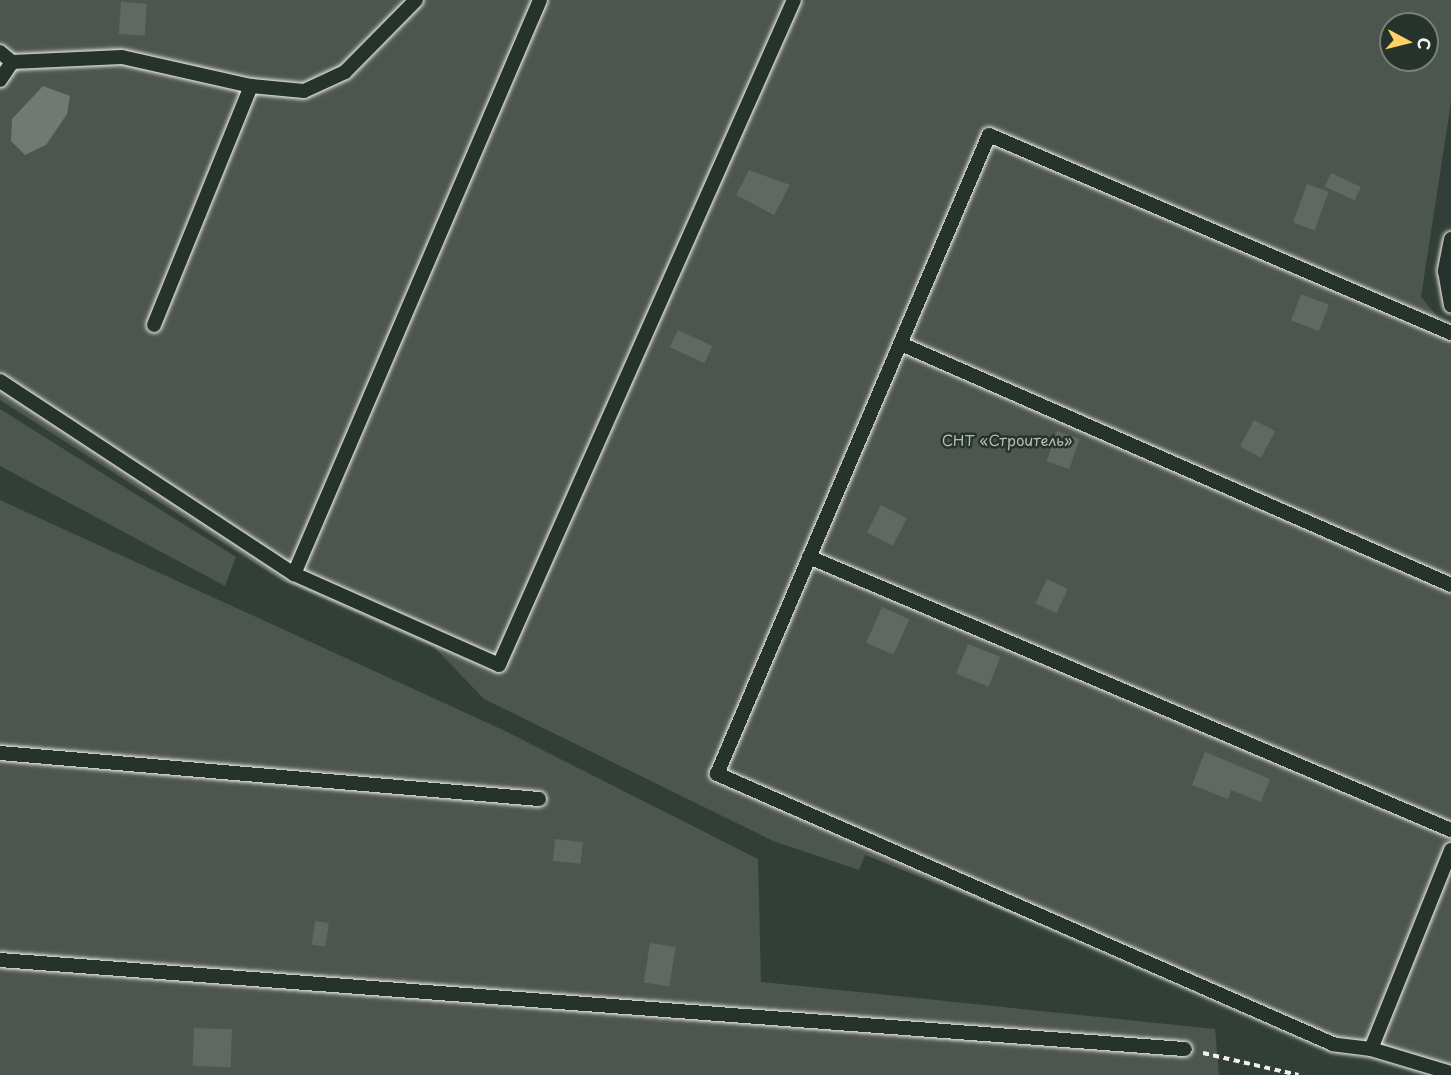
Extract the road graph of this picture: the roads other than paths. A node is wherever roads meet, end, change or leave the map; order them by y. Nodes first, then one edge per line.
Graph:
1 (416, 0) edge
2 (540, 0) edge
3 (794, 0) edge
4 (0, 52) edge
5 (12, 62) junction
6 (0, 80) edge
7 (251, 86) junction
8 (1451, 239) edge
9 (1451, 305) edge
10 (154, 325) dead end
11 (1451, 333) edge
12 (900, 344) junction
13 (0, 381) edge
14 (809, 557) junction
15 (294, 574) junction
16 (1451, 585) edge
17 (0, 753) edge
18 (539, 799) dead end
19 (1451, 830) edge
20 (1451, 850) edge
21 (0, 960) edge
22 (1185, 1049) road end
23 (1371, 1049) junction
24 (1451, 1073) edge

1 - 7 lane
2 - 15 lane
3 - 15 lane
4 - 5 lane
5 - 6 lane
5 - 7 lane
7 - 10 lane
8 - 9 lane
11 - 12 lane
12 - 14 lane
12 - 16 lane
13 - 15 lane
14 - 19 lane
14 - 23 lane
17 - 18 lane
20 - 23 lane
21 - 22 lane
23 - 24 lane

